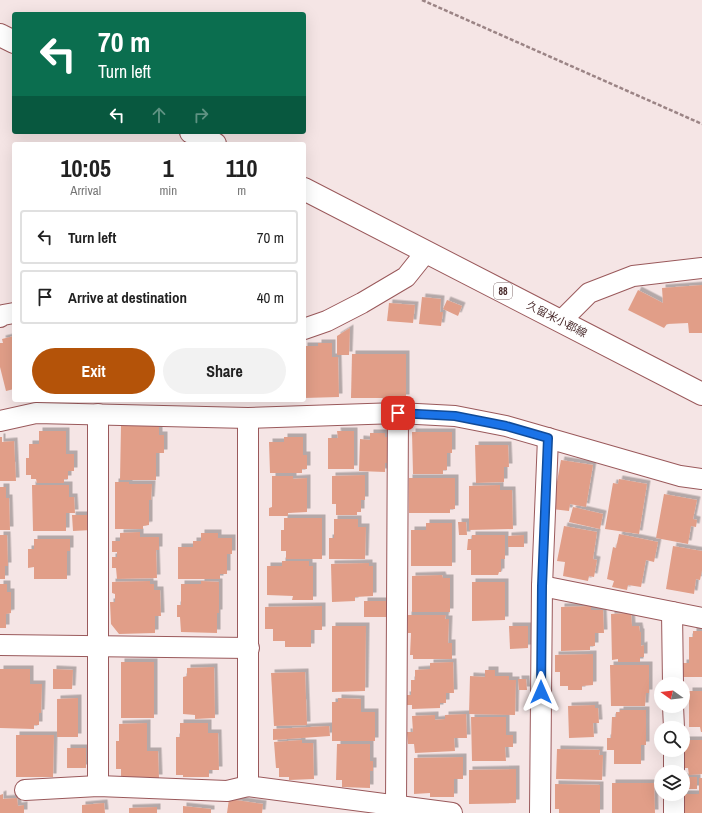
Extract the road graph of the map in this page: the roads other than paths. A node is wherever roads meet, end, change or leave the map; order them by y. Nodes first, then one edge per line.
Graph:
1 (0, 35) edge
2 (12, 41) edge
3 (195, 134) edge
4 (211, 142) edge
5 (306, 190) edge
6 (426, 252) junction
7 (702, 268) edge
8 (12, 313) edge
9 (0, 317) edge
10 (560, 321) junction
11 (306, 328) edge
12 (702, 394) edge
13 (398, 413) junction
14 (98, 414) junction
15 (248, 418) junction
16 (0, 421) edge
17 (548, 438) junction
18 (702, 479) edge
19 (542, 586) junction
20 (672, 612) junction
21 (702, 618) edge
22 (0, 645) edge
23 (99, 646) junction
24 (249, 648) junction
25 (673, 677) edge
26 (98, 786) junction
27 (248, 786) junction
28 (25, 790) dead end
29 (674, 801) edge
30 (396, 806) junction
31 (452, 813) edge
32 (540, 813) edge
33 (674, 813) edge

1 - 2 main road
3 - 4 main road
5 - 6 main road, 久留米小郡線 / 88
6 - 10 main road, 久留米小郡線 / 88
6 - 11 street
7 - 10 street
8 - 9 street
10 - 12 main road, 久留米小郡線 / 88
13 - 15 street
13 - 17 street
13 - 30 street
14 - 15 street
14 - 16 street
14 - 23 street
15 - 24 street
17 - 18 street
17 - 19 street
19 - 20 street
19 - 32 street
20 - 21 street
20 - 25 street
22 - 23 street
23 - 24 street
23 - 26 street
24 - 27 street
26 - 27 street
26 - 28 street
27 - 30 street
29 - 33 street
30 - 31 street

